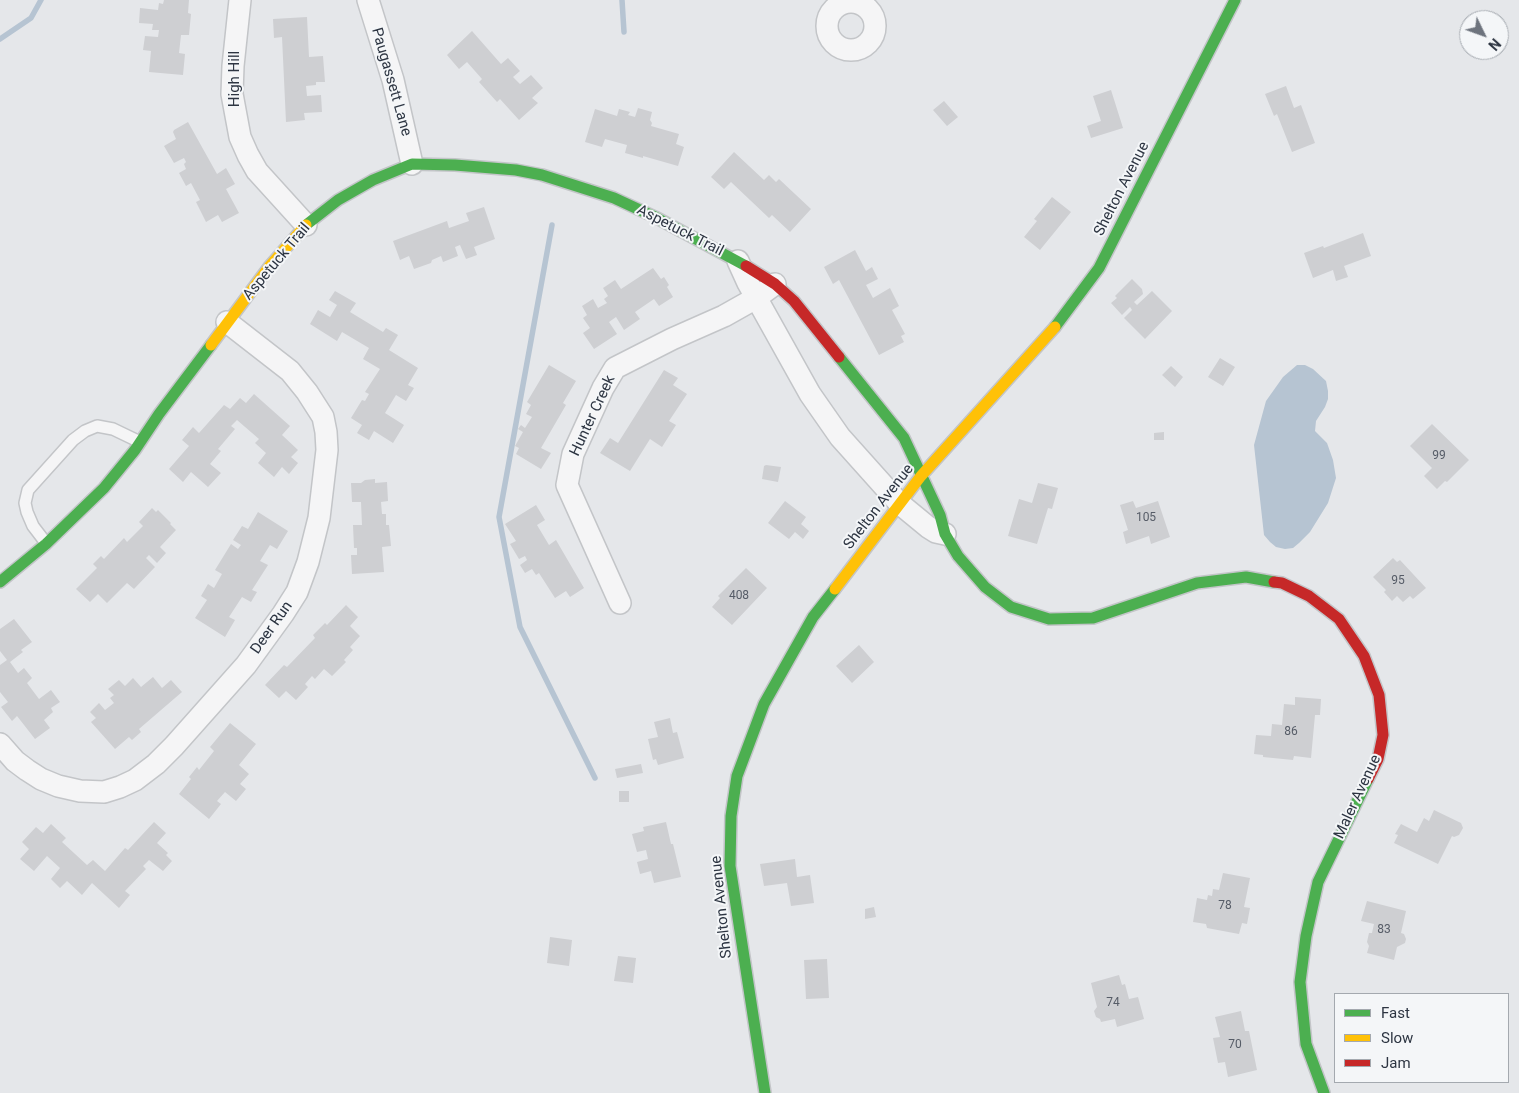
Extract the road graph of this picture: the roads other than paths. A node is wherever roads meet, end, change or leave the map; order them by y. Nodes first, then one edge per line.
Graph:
1 (240, 0) edge
2 (368, 0) edge
3 (1235, 0) edge
4 (412, 164) junction
5 (306, 225) junction
6 (738, 261) junction
7 (775, 284) junction
8 (756, 298) junction
9 (227, 322) junction
10 (140, 442) junction
11 (921, 476) junction
12 (900, 504) junction
13 (945, 534) junction
14 (46, 544) junction
15 (0, 582) edge
16 (620, 603) dead end
17 (0, 744) edge
18 (765, 1093) edge
19 (1324, 1093) edge

1 - 5 street, High Hill
2 - 4 street, Paugassett Lane
3 - 11 street, Shelton Avenue
4 - 5 street, Aspetuck Trail
4 - 6 street, Aspetuck Trail
5 - 9 street, Aspetuck Trail
6 - 7 street, Aspetuck Trail
6 - 8 street, Aspetuck Trail
7 - 8 street, Hunter Creek
7 - 11 street, Aspetuck Trail
8 - 12 street, Aspetuck Trail
8 - 16 street, Hunter Creek
9 - 10 street, Aspetuck Trail
9 - 17 street, Deer Run
10 - 14 street, Aspetuck Trail
10 - 14 lane
11 - 12 street, Shelton Avenue
11 - 13 street, Maler Avenue
12 - 13 street
12 - 18 street, Shelton Avenue
13 - 19 street, Maler Avenue
14 - 15 street, Aspetuck Trail

